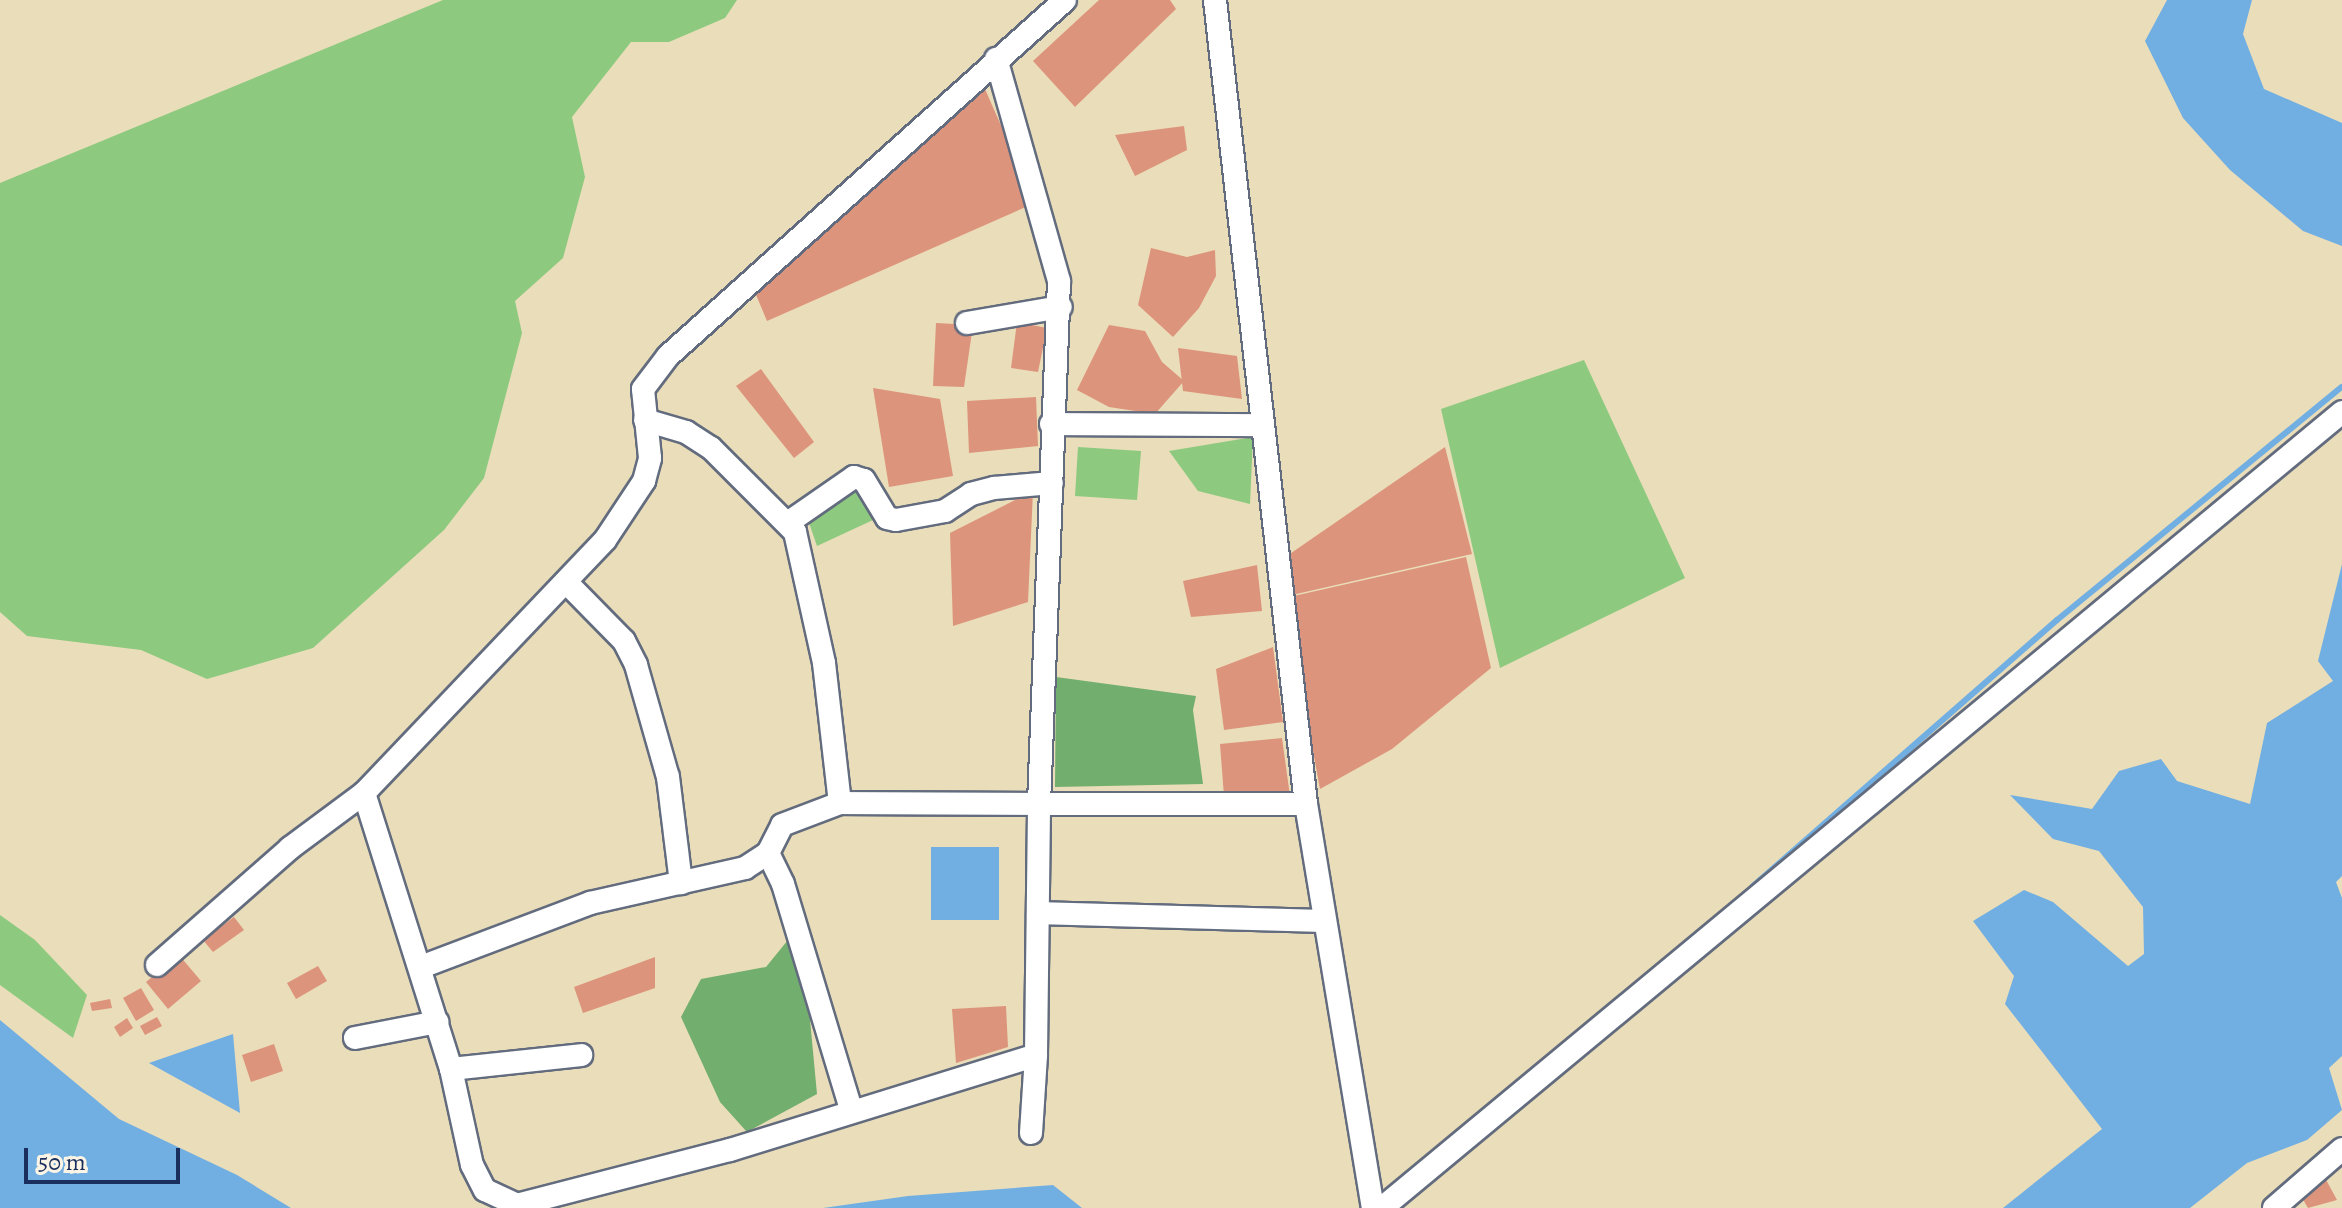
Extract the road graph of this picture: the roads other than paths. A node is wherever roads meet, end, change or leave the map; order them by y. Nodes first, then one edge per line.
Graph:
1 (1065, 0) edge
2 (1215, 0) edge
3 (996, 59) junction
4 (1061, 307) junction
5 (967, 323) dead end
6 (2342, 412) edge
7 (645, 420) junction
8 (1051, 424) junction
9 (1263, 425) junction
10 (1052, 483) junction
11 (789, 522) junction
12 (567, 583) junction
13 (364, 793) junction
14 (840, 803) junction
15 (1039, 804) junction
16 (1306, 804) junction
17 (768, 853) junction
18 (681, 883) junction
19 (1038, 913) junction
20 (1322, 921) junction
21 (157, 965) dead end
22 (421, 967) junction
23 (437, 1022) junction
24 (355, 1038) dead end
25 (581, 1055) dead end
26 (1036, 1055) junction
27 (451, 1069) junction
28 (852, 1112) junction
29 (1031, 1133) dead end
30 (2342, 1149) edge
31 (517, 1206) edge
32 (2280, 1206) edge
33 (1373, 1208) edge
34 (1382, 1208) edge

1 - 3 street
2 - 9 street
3 - 4 street
3 - 7 street
4 - 5 street
4 - 8 street
6 - 34 street
7 - 11 street
7 - 12 street
8 - 9 street
8 - 10 street
9 - 16 street
10 - 11 street
10 - 15 street
11 - 14 street
12 - 13 street
12 - 18 street
13 - 21 street
13 - 22 street
14 - 15 street
14 - 17 street
15 - 16 street
15 - 19 street
16 - 20 street
17 - 18 street
17 - 28 street
18 - 22 street
19 - 20 street
19 - 26 street
20 - 33 street
22 - 23 street
23 - 24 street
23 - 27 street
25 - 27 street
26 - 28 street
26 - 29 street
27 - 31 street
28 - 31 street
30 - 32 street

